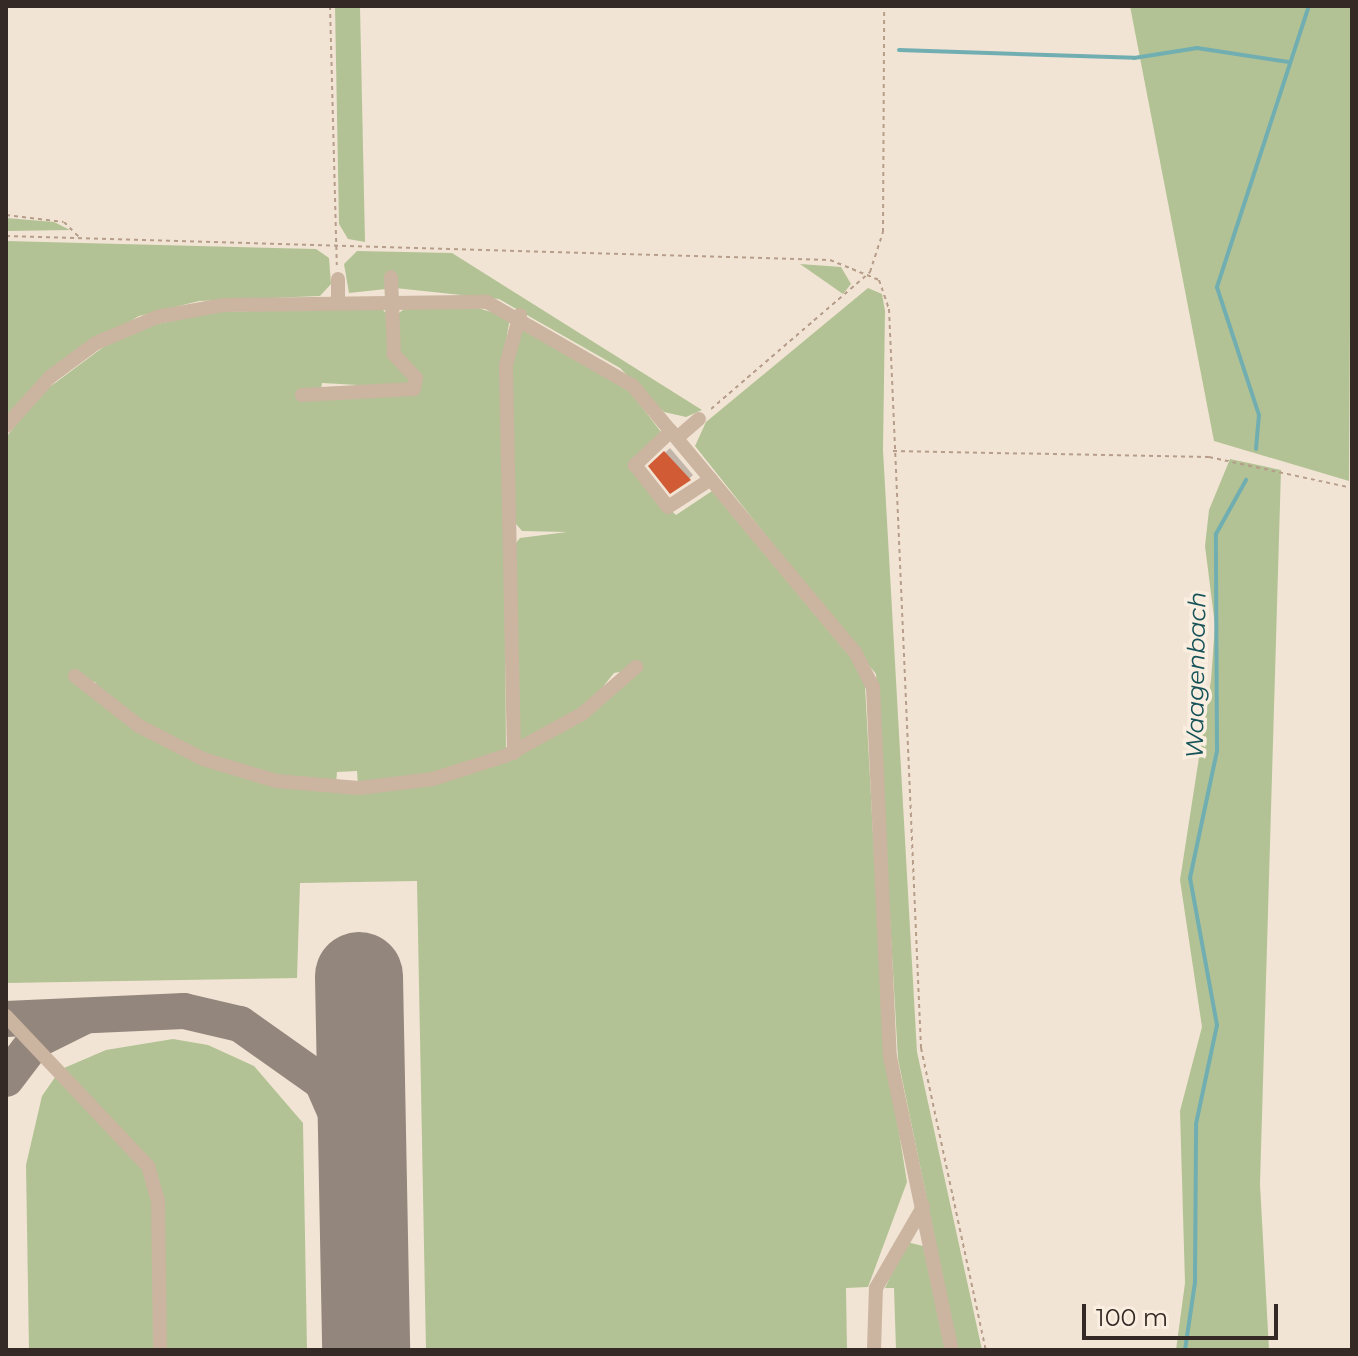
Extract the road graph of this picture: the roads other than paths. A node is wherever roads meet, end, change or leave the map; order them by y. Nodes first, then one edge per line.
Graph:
1 (391, 277) dead end
2 (338, 279) road end
3 (392, 301) junction
4 (338, 302) junction
5 (520, 315) junction
6 (302, 395) dead end
7 (699, 419) road end
8 (6, 426) edge
9 (674, 435) junction
10 (711, 479) junction
11 (636, 667) dead end
12 (75, 676) dead end
13 (514, 753) junction
14 (6, 1016) edge
15 (923, 1207) junction
16 (160, 1350) edge
17 (874, 1350) edge
18 (952, 1350) edge

1 - 3 lane
2 - 4 lane
3 - 4 lane
3 - 5 lane
3 - 6 lane
4 - 8 lane
5 - 9 lane
5 - 13 lane
7 - 9 lane
9 - 10 lane
9 - 10 lane
10 - 15 lane
11 - 13 lane
12 - 13 lane
14 - 16 lane
15 - 17 lane
15 - 18 lane

